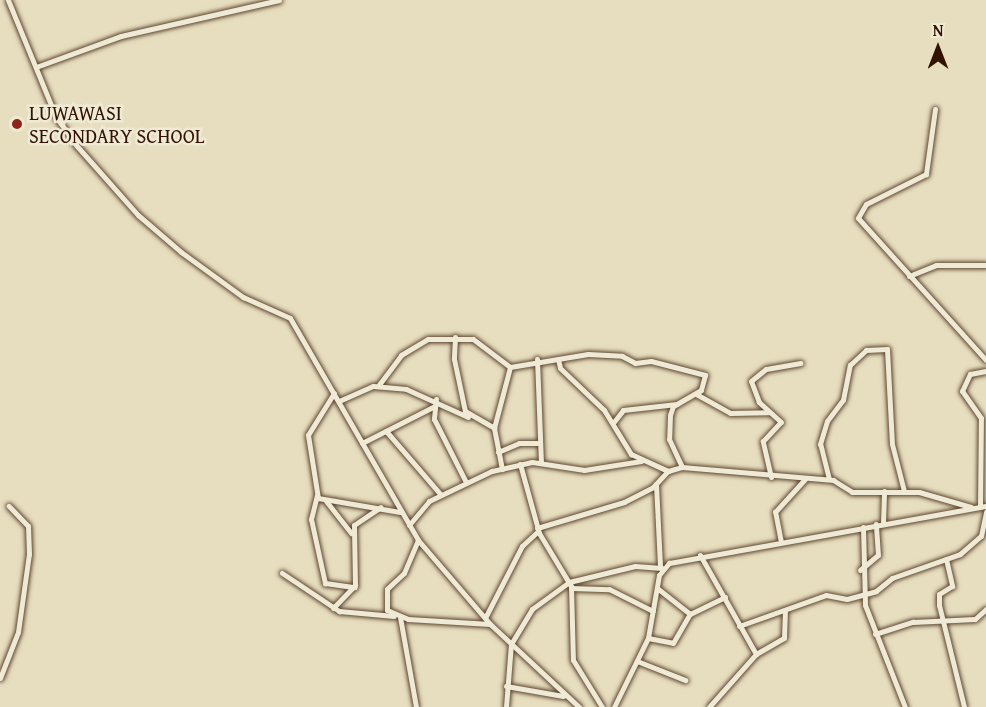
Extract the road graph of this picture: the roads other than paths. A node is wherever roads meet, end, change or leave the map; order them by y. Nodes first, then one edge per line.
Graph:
1 (8, 0) edge
2 (279, 0) edge
3 (36, 67) junction
4 (935, 109) dead end
5 (986, 265) edge
6 (909, 276) junction
7 (455, 337) junction
8 (537, 359) junction
9 (558, 359) junction
10 (986, 360) edge
11 (800, 363) dead end
12 (510, 367) junction
13 (986, 371) edge
14 (378, 386) junction
15 (334, 393) junction
16 (696, 394) junction
17 (436, 399) junction
18 (339, 401) junction
19 (677, 404) junction
20 (433, 407) junction
21 (769, 412) junction
22 (468, 417) junction
23 (613, 423) junction
24 (494, 428) junction
25 (386, 431) junction
26 (362, 443) junction
27 (539, 443) junction
28 (498, 452) junction
29 (641, 461) junction
30 (541, 463) junction
31 (520, 464) junction
32 (682, 467) junction
33 (502, 469) junction
34 (668, 471) junction
35 (771, 477) junction
36 (806, 478) junction
37 (829, 480) junction
38 (466, 482) junction
39 (656, 484) junction
40 (884, 491) junction
41 (904, 491) junction
42 (317, 495) junction
43 (441, 495) junction
44 (326, 501) junction
45 (9, 506) dead end
46 (983, 506) edge
47 (381, 507) junction
48 (972, 508) junction
49 (400, 512) junction
50 (986, 512) edge
51 (883, 523) junction
52 (876, 524) junction
53 (409, 525) junction
54 (863, 527) junction
55 (538, 529) junction
56 (351, 533) junction
57 (418, 540) junction
58 (781, 542) junction
59 (700, 555) junction
60 (946, 560) junction
61 (661, 567) junction
62 (860, 570) junction
63 (282, 573) dead end
64 (570, 585) junction
65 (355, 587) junction
66 (657, 588) junction
67 (863, 593) junction
68 (725, 597) junction
69 (333, 608) junction
70 (986, 609) edge
71 (785, 610) junction
72 (653, 611) junction
73 (690, 614) junction
74 (400, 617) junction
75 (485, 618) junction
76 (942, 621) junction
77 (490, 624) junction
78 (739, 626) junction
79 (875, 634) junction
80 (648, 638) junction
81 (511, 644) junction
82 (756, 654) junction
83 (637, 661) junction
84 (0, 678) edge
85 (685, 680) dead end
86 (506, 686) junction
87 (567, 697) junction
88 (416, 707) edge
89 (506, 707) edge
90 (579, 707) edge
91 (602, 707) edge
92 (614, 707) edge
93 (709, 707) edge
94 (905, 707) edge
95 (964, 707) edge

1 - 3 street
2 - 3 street
3 - 15 street
4 - 6 street
5 - 6 street
6 - 10 street
7 - 12 street
7 - 14 street
7 - 22 street
8 - 9 street
8 - 12 street
8 - 27 street
9 - 16 street
9 - 23 street
11 - 21 street
12 - 24 street
13 - 46 street
14 - 17 street
14 - 18 street
15 - 18 street
15 - 42 street
16 - 19 street
16 - 21 street
17 - 20 street
17 - 22 street
18 - 26 street
19 - 23 street
19 - 32 street
20 - 25 street
20 - 38 street
21 - 35 street
22 - 24 street
23 - 29 street
24 - 28 street
25 - 26 street
25 - 43 street
26 - 49 street
27 - 28 street
27 - 30 street
28 - 33 street
29 - 30 street
29 - 34 street
30 - 31 street
31 - 33 street
31 - 55 street
32 - 34 street
32 - 35 street
33 - 38 street
34 - 39 street
35 - 36 street
36 - 37 street
36 - 58 street
37 - 40 street
37 - 41 street
38 - 43 street
39 - 55 street
39 - 61 street
40 - 41 street
40 - 51 street
41 - 48 street
42 - 44 street
42 - 65 street
43 - 53 street
44 - 47 street
44 - 56 street
45 - 84 street
46 - 48 street
47 - 49 street
47 - 56 street
48 - 51 street
49 - 53 street
50 - 60 street
51 - 52 street
52 - 54 street
52 - 62 street
53 - 57 street
54 - 58 street
54 - 62 street
55 - 64 street
55 - 75 street
56 - 65 street
57 - 74 street
57 - 75 street
58 - 59 street
59 - 61 street
59 - 68 street
60 - 67 street
60 - 76 street
61 - 64 street
61 - 66 street
62 - 67 street
63 - 69 street
64 - 72 street
64 - 81 street
64 - 91 street
65 - 69 street
66 - 72 street
66 - 73 street
67 - 71 street
67 - 79 street
68 - 73 street
68 - 78 street
69 - 74 street
70 - 76 street
71 - 78 street
71 - 82 street
72 - 80 street
73 - 80 street
74 - 77 street
74 - 88 street
75 - 77 street
76 - 79 street
76 - 95 street
77 - 81 street
78 - 82 street
79 - 94 street
80 - 83 street
81 - 86 street
81 - 87 street
82 - 93 street
83 - 85 street
83 - 92 street
86 - 87 street
86 - 89 street
87 - 90 street

